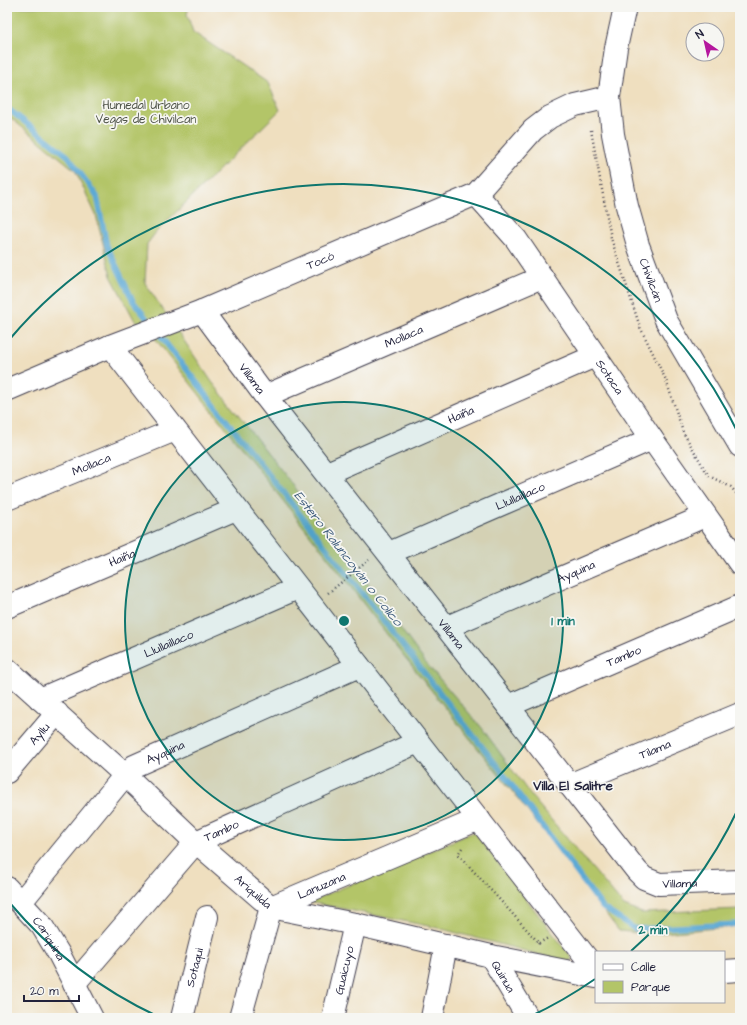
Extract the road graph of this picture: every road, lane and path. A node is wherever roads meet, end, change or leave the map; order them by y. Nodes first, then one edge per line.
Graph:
1 (625, 7) edge
2 (609, 97) junction
3 (476, 194) junction
4 (542, 277) junction
5 (202, 311) junction
6 (110, 346) junction
7 (595, 356) junction
8 (7, 390) edge
9 (265, 396) junction
10 (175, 430) junction
11 (652, 439) junction
12 (740, 446) edge
13 (327, 473) junction
14 (7, 499) edge
15 (236, 509) junction
16 (705, 516) junction
17 (381, 555) junction
18 (740, 564) edge
19 (298, 588) junction
20 (330, 591) dead end
21 (740, 606) edge
22 (7, 607) edge
23 (447, 627) junction
24 (359, 666) junction
25 (7, 669) edge
26 (40, 699) junction
27 (508, 706) junction
28 (57, 713) junction
29 (740, 714) edge
30 (418, 742) junction
31 (7, 772) edge
32 (125, 774) junction
33 (569, 785) junction
34 (475, 821) junction
35 (196, 842) junction
36 (740, 881) edge
37 (14, 895) edge
38 (271, 907) junction
39 (207, 917) dead end
40 (355, 924) junction
41 (446, 945) junction
42 (538, 949) dead end
43 (491, 956) junction
44 (595, 969) edge
45 (740, 970) edge
46 (725, 971) edge
47 (595, 977) edge
48 (74, 984) junction
49 (92, 1018) edge
50 (182, 1018) edge
51 (240, 1018) edge
52 (333, 1018) edge
53 (432, 1018) edge
54 (528, 1018) edge

1 - 2 street, Chivilcán
2 - 3 street, Tocó
2 - 12 street, Chivilcán
3 - 4 street, Sotaca
3 - 5 street, Tocó
4 - 7 street, Sotaca
4 - 9 street, Mollaca
5 - 6 street, Tocó
5 - 9 street, Villama
6 - 8 street, Tocó
6 - 10 street
7 - 11 street, Sotaca
7 - 13 street, Haiña
9 - 13 street, Villama
10 - 14 street, Mollaca
10 - 15 street
11 - 16 street, Sotaca
11 - 17 street, Llullaillaco
13 - 17 street, Villama
15 - 19 street
15 - 22 street, Haiña
16 - 18 street, Sotaca
16 - 23 street, Ayquina
17 - 20 path
17 - 23 street, Villama
19 - 24 street
19 - 26 street, Llullaillaco
21 - 27 street, Tambo
23 - 27 street, Villama
24 - 30 street
24 - 32 street, Ayquina
25 - 26 street, Ariquilda
26 - 28 street, Ariquilda
27 - 33 street, Villama
28 - 31 street, Ayllu
28 - 32 street, Ariquilda
29 - 33 street, Tilama
30 - 34 street
30 - 35 street, Tambo
32 - 35 street, Ariquilda
32 - 37 street, Ayquina
33 - 36 street, Villama
34 - 38 street, Lanuzana
34 - 42 path
34 - 44 street
35 - 38 street, Ariquilda
35 - 48 street, Tambo
37 - 48 street, Cariquina
38 - 40 street, Ariquilda
38 - 51 street
39 - 50 street, Sotaqui
40 - 41 street, Ariquilda
40 - 52 street, Guaicuyo
41 - 43 street, Ariquilda
41 - 53 street
43 - 47 street, Ariquilda
43 - 54 street, Quinua
45 - 46 street
48 - 49 street, Cariquina

